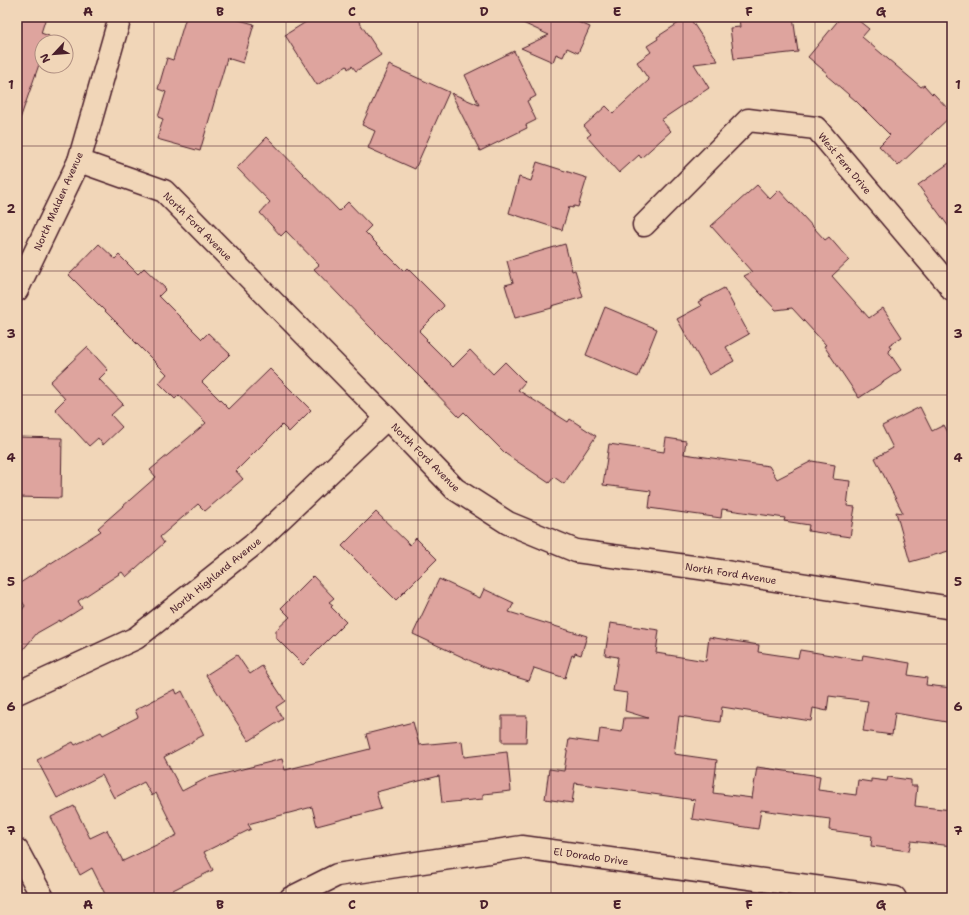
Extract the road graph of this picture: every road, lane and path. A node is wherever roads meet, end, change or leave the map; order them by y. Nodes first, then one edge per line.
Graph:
1 (120, 17) edge
2 (79, 161) junction
3 (644, 225) dead end
4 (17, 290) edge
5 (952, 290) edge
6 (387, 418) junction
7 (952, 608) edge
8 (17, 693) edge
9 (17, 850) edge
10 (43, 898) edge
11 (291, 898) edge
12 (895, 898) edge

1 - 2 street, North Malden Avenue
2 - 4 street, North Malden Avenue
2 - 6 street, North Ford Avenue
3 - 5 street, West Fern Drive
6 - 7 street, North Ford Avenue
6 - 8 street, North Highland Avenue
9 - 10 street
11 - 12 street, El Dorado Drive

